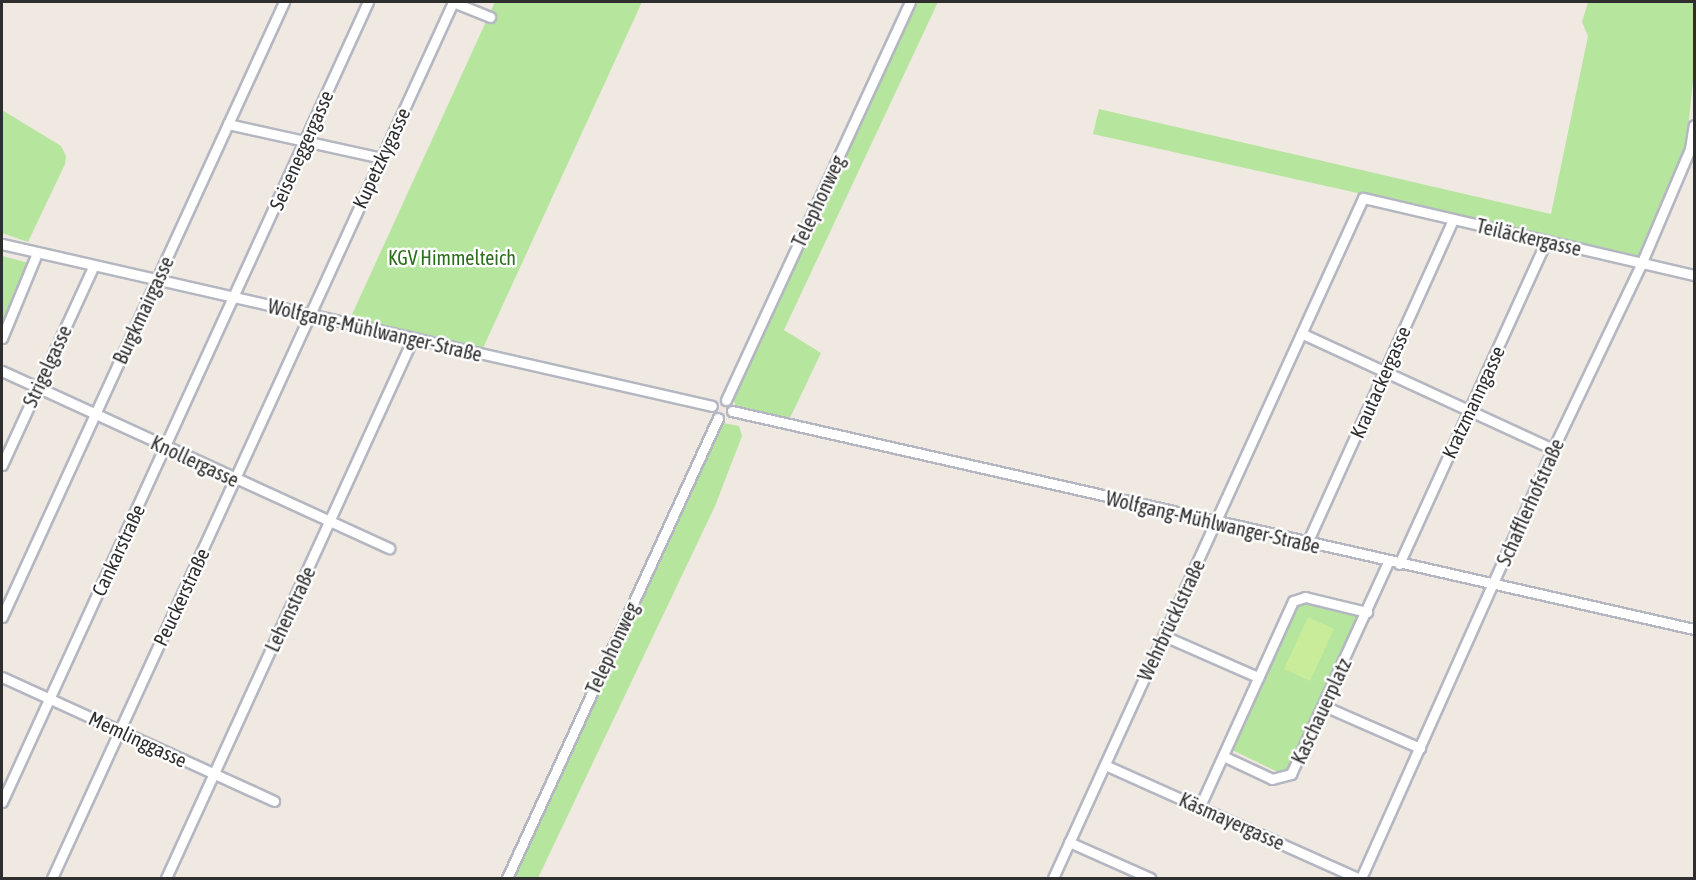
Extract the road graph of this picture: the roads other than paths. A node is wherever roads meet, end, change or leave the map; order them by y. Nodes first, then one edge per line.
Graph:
1 (284, 2) edge
2 (368, 2) edge
3 (453, 2) edge
4 (909, 2) edge
5 (490, 17) dead end
6 (228, 124) junction
7 (1695, 125) edge
8 (305, 141) junction
9 (381, 158) junction
10 (1364, 198) joint
11 (1453, 220) junction
12 (1546, 241) junction
13 (2, 244) edge
14 (37, 253) junction
15 (1642, 262) junction
16 (93, 267) junction
17 (1695, 275) edge
18 (156, 281) junction
19 (234, 299) junction
20 (309, 315) junction
21 (1303, 334) junction
22 (2, 338) edge
23 (413, 339) junction
24 (2, 371) edge
25 (1385, 372) junction
26 (37, 388) junction
27 (726, 399) junction
28 (712, 406) junction
29 (1469, 410) junction
30 (732, 411) junction
31 (95, 415) junction
32 (718, 418) junction
33 (165, 447) junction
34 (1553, 449) junction
35 (2, 465) edge
36 (235, 479) junction
37 (330, 522) junction
38 (1217, 522) junction
39 (1307, 543) junction
40 (389, 548) dead end
41 (1388, 562) junction
42 (1399, 564) junction
43 (1493, 584) junction
44 (1366, 612) junction
45 (2, 617) edge
46 (1695, 629) edge
47 (1164, 636) junction
48 (2, 677) edge
49 (1258, 677) junction
50 (50, 698) junction
51 (1324, 706) junction
52 (120, 730) junction
53 (1420, 748) junction
54 (1223, 756) junction
55 (1105, 765) junction
56 (214, 774) junction
57 (274, 801) dead end
58 (2, 802) edge
59 (1200, 806) junction
60 (1070, 842) junction
61 (52, 879) edge
62 (166, 879) edge
63 (507, 879) edge
64 (1053, 879) edge
65 (1150, 879) edge
66 (1360, 879) edge

1 - 6 street, Burgkmairgasse
2 - 8 street, Seiseneggergasse
3 - 5 street
3 - 9 street, Kupetzkygasse
4 - 27 street, Telephonweg
6 - 8 street
6 - 18 street, Burgkmairgasse
7 - 15 street, Schafflerhofstraße
8 - 9 street
8 - 19 street, Seiseneggergasse
9 - 20 street, Kupetzkygasse
10 - 11 street, Teiläckergasse
10 - 21 street, Wehrbrücklstraße
11 - 12 street, Teiläckergasse
11 - 25 street, Krautackergasse
12 - 15 street, Teiläckergasse
12 - 29 street, Kratzmanngasse
13 - 14 street, Wolfgang-Mühlwanger-Straße
14 - 16 street, Wolfgang-Mühlwanger-Straße
14 - 22 street
15 - 17 street, Teiläckergasse
15 - 34 street, Schafflerhofstraße
16 - 18 street, Wolfgang-Mühlwanger-Straße
16 - 26 street, Strigelgasse
18 - 19 street, Wolfgang-Mühlwanger-Straße
18 - 31 street, Burgkmairgasse
19 - 20 street, Wolfgang-Mühlwanger-Straße
19 - 33 street, Cankarstraße
20 - 23 street, Wolfgang-Mühlwanger-Straße
20 - 36 street, Peuckerstraße
21 - 25 street
21 - 38 street, Wehrbrücklstraße
23 - 28 street, Wolfgang-Mühlwanger-Straße
23 - 37 street, Lehenstraße
24 - 26 street, Knollergasse
25 - 29 street
25 - 39 street, Krautackergasse
26 - 31 street, Knollergasse
26 - 35 street, Strigelgasse
27 - 28 street
27 - 30 street
28 - 32 street
29 - 34 street
29 - 42 street, Kratzmanngasse
30 - 32 street
30 - 38 street, Wolfgang-Mühlwanger-Straße
31 - 33 street, Knollergasse
31 - 45 street, Burgkmairgasse
32 - 63 street, Telephonweg
33 - 36 street, Knollergasse
33 - 50 street, Cankarstraße
34 - 43 street, Schafflerhofstraße
36 - 37 street, Knollergasse
36 - 52 street, Peuckerstraße
37 - 40 street, Knollergasse
37 - 56 street, Lehenstraße
38 - 39 street, Wolfgang-Mühlwanger-Straße
38 - 47 street, Wehrbrücklstraße
39 - 41 street, Wolfgang-Mühlwanger-Straße
41 - 42 street, Wolfgang-Mühlwanger-Straße
41 - 44 street, Kaschauerplatz
42 - 43 street, Wolfgang-Mühlwanger-Straße
43 - 46 street, Wolfgang-Mühlwanger-Straße
43 - 53 street, Schafflerhofstraße
44 - 49 street
44 - 51 street, Kaschauerplatz
47 - 49 street
47 - 55 street, Wehrbrücklstraße
48 - 50 street, Memlinggasse
49 - 54 street
50 - 52 street, Memlinggasse
50 - 58 street, Cankarstraße
51 - 53 street
51 - 54 street, Kaschauerplatz
52 - 56 street, Memlinggasse
52 - 61 street, Peuckerstraße
53 - 66 street, Schafflerhofstraße
54 - 59 street
55 - 59 street, Käsmayergasse
55 - 60 street, Wehrbrücklstraße
56 - 57 street, Memlinggasse
56 - 62 street, Lehenstraße
59 - 66 street, Käsmayergasse
60 - 64 street, Wehrbrücklstraße
60 - 65 street

